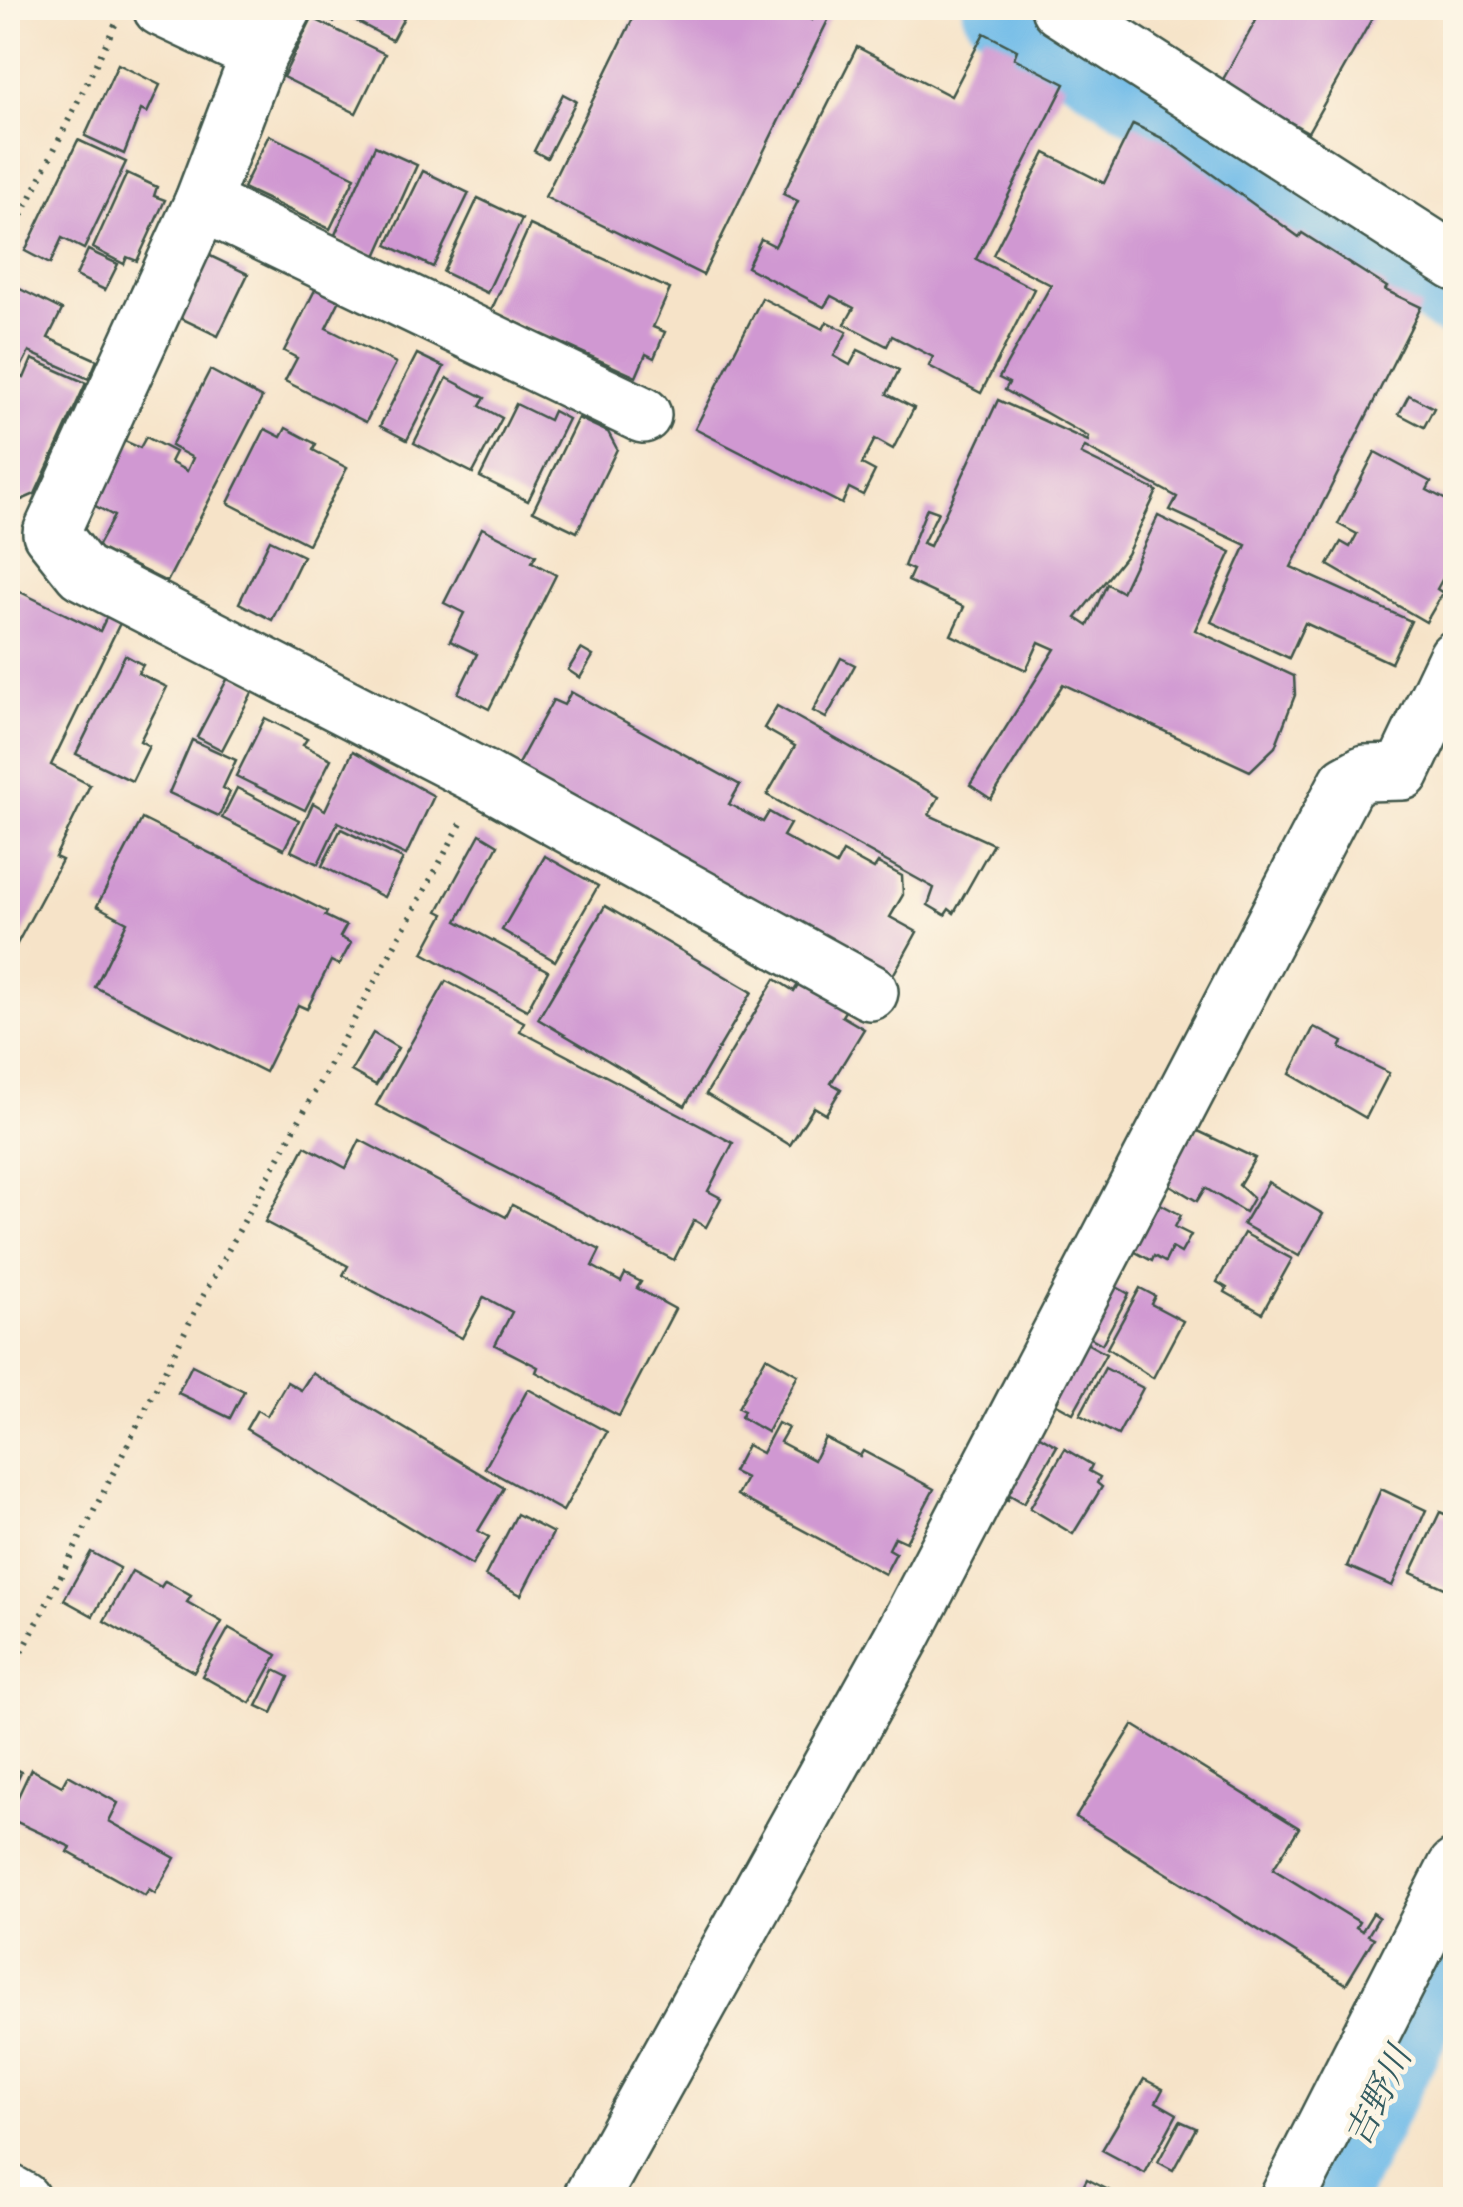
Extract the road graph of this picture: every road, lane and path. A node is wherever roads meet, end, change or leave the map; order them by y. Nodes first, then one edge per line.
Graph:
1 (124, 8) edge
2 (162, 8) edge
3 (1060, 8) edge
4 (271, 31) edge
5 (202, 203) junction
6 (8, 244) edge
7 (1456, 263) edge
8 (643, 414) dead end
9 (1456, 658) edge
10 (485, 779) junction
11 (870, 992) dead end
12 (8, 1680) edge
13 (1456, 1867) edge
14 (8, 2192) edge
15 (22, 2200) edge
16 (590, 2200) edge
17 (1287, 2200) edge

1 - 6 path
2 - 4 street
3 - 7 street
4 - 5 street
5 - 8 street
5 - 10 street
9 - 16 street
10 - 11 street
10 - 12 path
13 - 17 street
14 - 15 street

